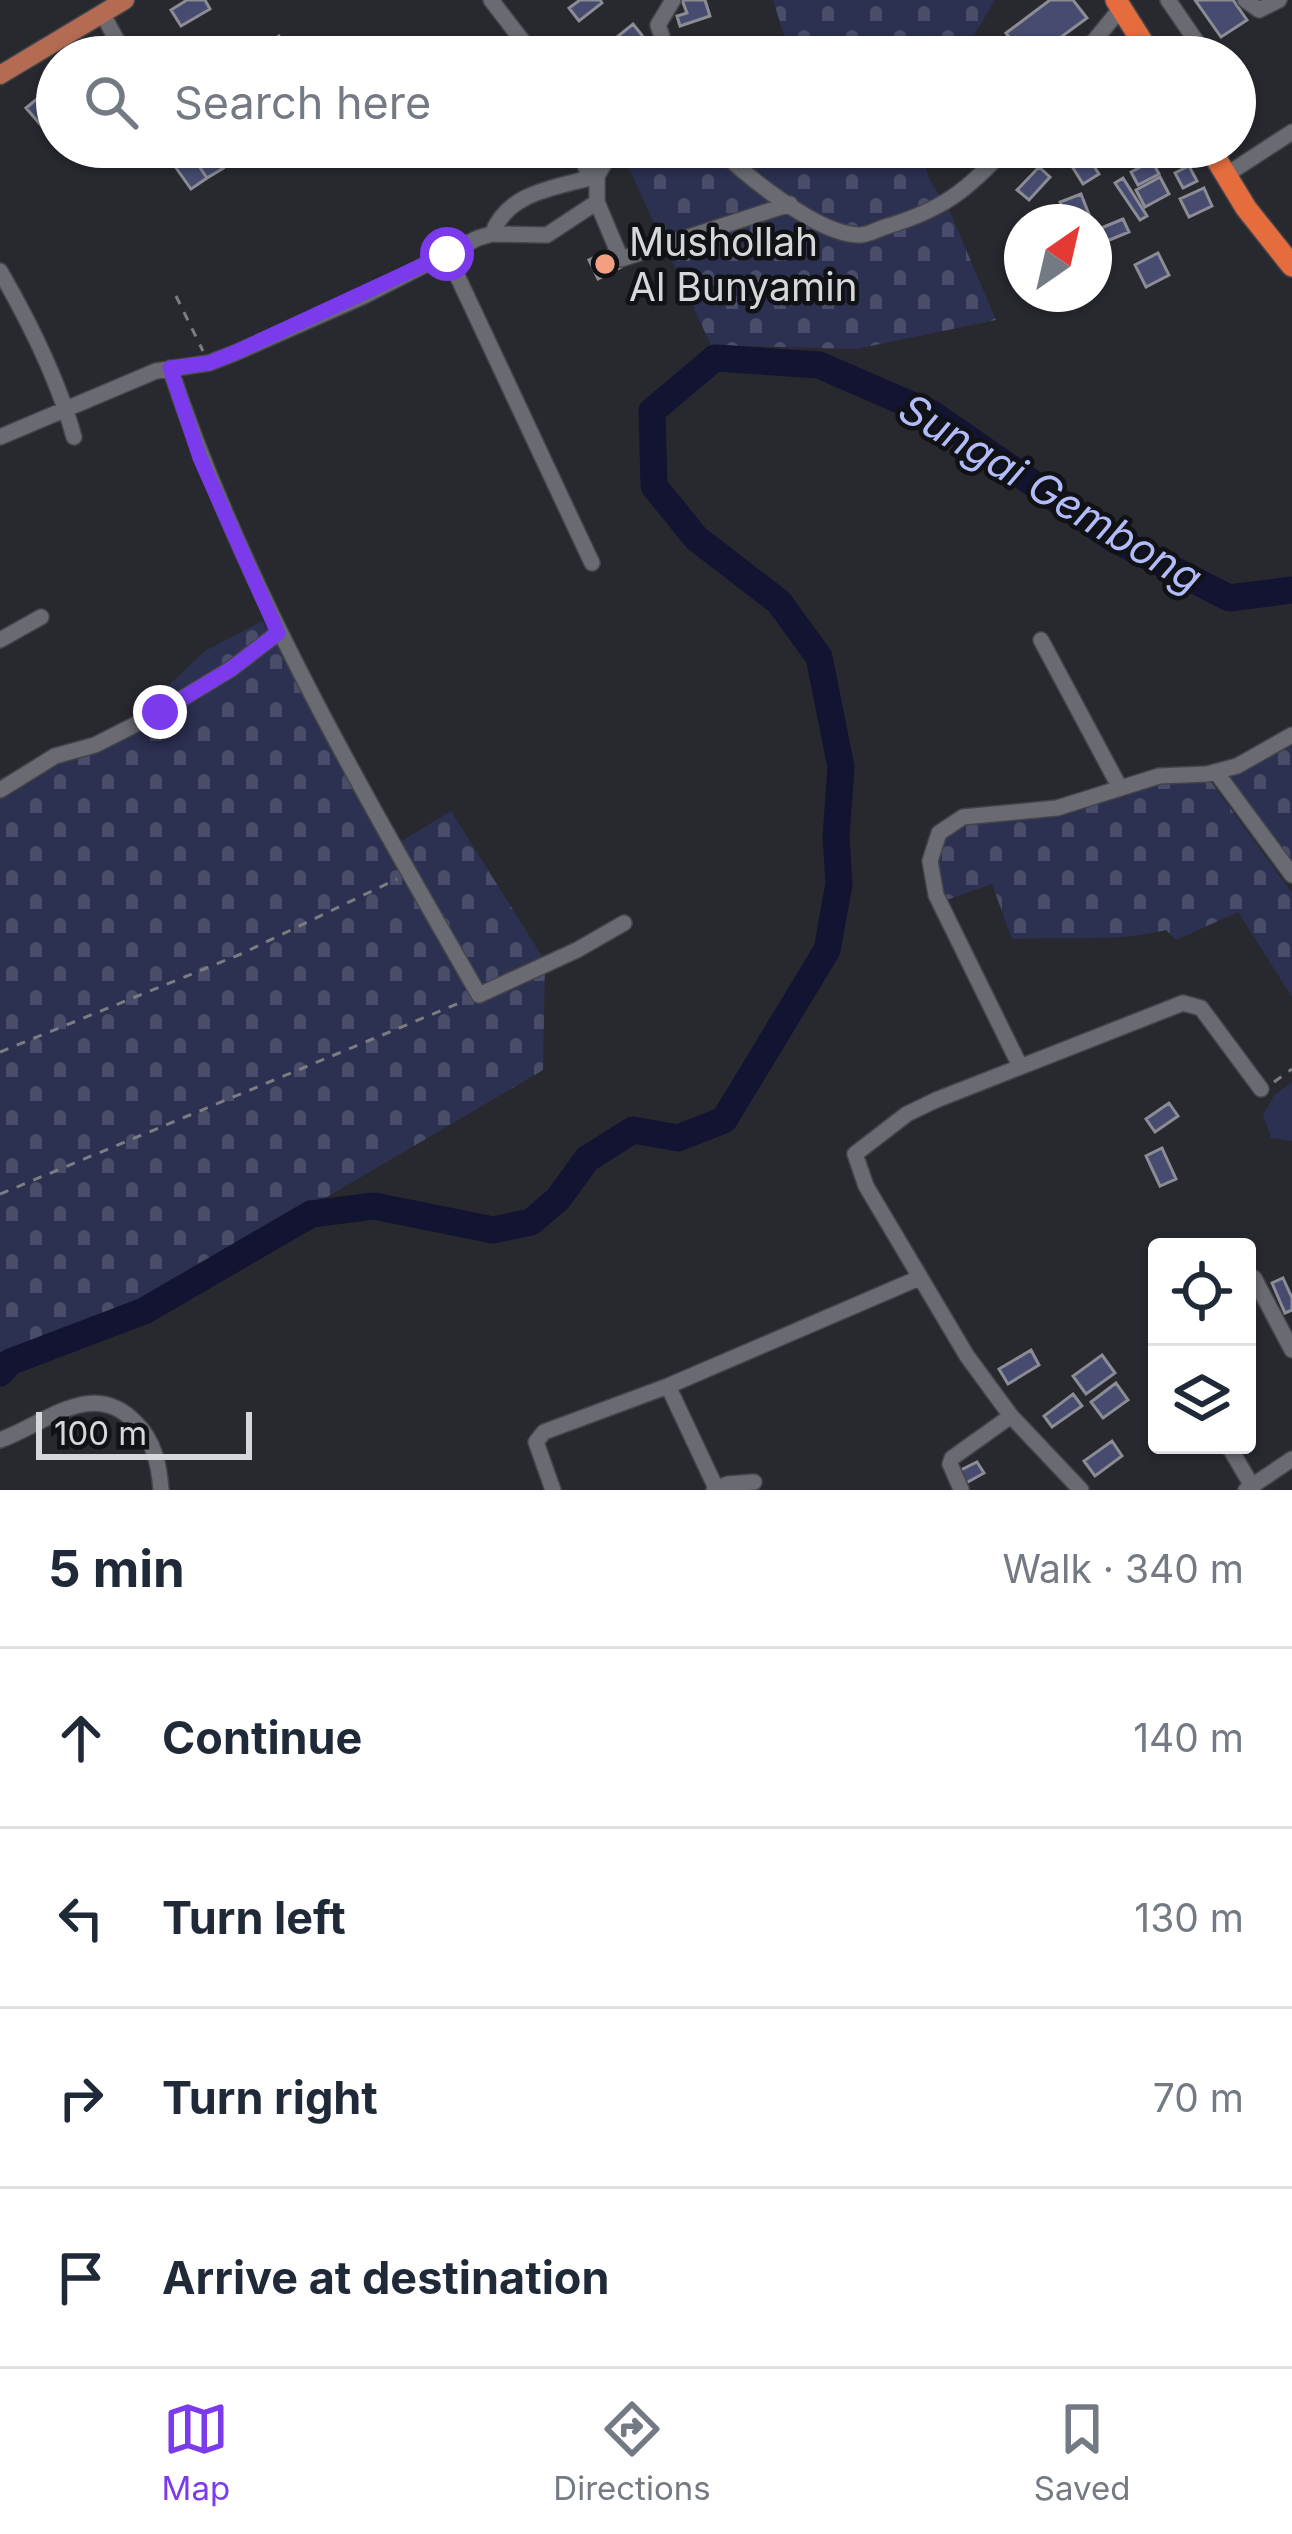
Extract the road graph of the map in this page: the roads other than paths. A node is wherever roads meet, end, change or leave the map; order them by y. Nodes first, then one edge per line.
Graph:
1 (124, 0) edge
2 (490, 0) edge
3 (674, 0) edge
4 (1168, 0) edge
5 (1245, 0) edge
6 (1279, 0) edge
7 (1118, 4) edge
8 (101, 13) junction
9 (64, 36) edge
10 (114, 36) edge
11 (518, 36) edge
12 (661, 36) edge
13 (1096, 36) edge
14 (1139, 36) edge
15 (1194, 36) edge
16 (36, 53) edge
17 (0, 75) edge
18 (1292, 132) edge
19 (1256, 155) edge
20 (589, 168) edge
21 (600, 168) edge
22 (738, 168) edge
23 (985, 168) edge
24 (1222, 168) edge
25 (1237, 168) edge
26 (1226, 175) junction
27 (594, 177) junction
28 (597, 202) junction
29 (790, 205) junction
30 (492, 234) junction
31 (447, 254) junction
32 (1289, 256) edge
33 (0, 271) edge
34 (170, 368) junction
35 (66, 406) junction
36 (0, 436) edge
37 (74, 437) dead end
38 (592, 563) dead end
39 (41, 617) dead end
40 (278, 633) junction
41 (0, 640) edge
42 (1042, 640) dead end
43 (1292, 735) edge
44 (0, 764) edge
45 (1216, 772) junction
46 (7, 786) edge
47 (1119, 786) junction
48 (1292, 875) edge
49 (624, 923) dead end
50 (1020, 1066) junction
51 (1262, 1089) road end
52 (919, 1278) junction
53 (1256, 1282) edge
54 (1292, 1350) edge
55 (668, 1386) junction
56 (1011, 1416) junction
57 (0, 1440) edge
58 (1232, 1454) edge
59 (1292, 1459) edge
60 (754, 1482) dead end
61 (1249, 1488) edge
62 (715, 1489) edge
63 (961, 1489) edge
64 (161, 1490) edge
65 (553, 1490) edge
66 (1081, 1490) edge

1 - 8 main road
2 - 11 street
3 - 12 street
4 - 15 street
5 - 6 street
7 - 13 street
7 - 14 highway
8 - 9 main road
8 - 10 street
16 - 17 main road
18 - 19 street
20 - 27 street
21 - 27 street
22 - 29 street
23 - 29 street
24 - 26 highway
25 - 26 street
26 - 32 highway
27 - 28 street
27 - 30 street
28 - 29 street
28 - 30 street
30 - 31 street
31 - 34 street
31 - 38 street
33 - 35 street
34 - 35 street
34 - 40 street
35 - 36 street
35 - 37 street
39 - 41 street
40 - 46 street
40 - 49 street
42 - 47 street
43 - 45 street
44 - 46 street
45 - 47 street
45 - 48 street
47 - 50 street
50 - 51 street
50 - 52 street
52 - 55 street
52 - 56 street
53 - 54 street
55 - 62 street
55 - 65 street
56 - 63 street
56 - 66 street
57 - 64 street
58 - 61 street
59 - 61 street
60 - 62 street

